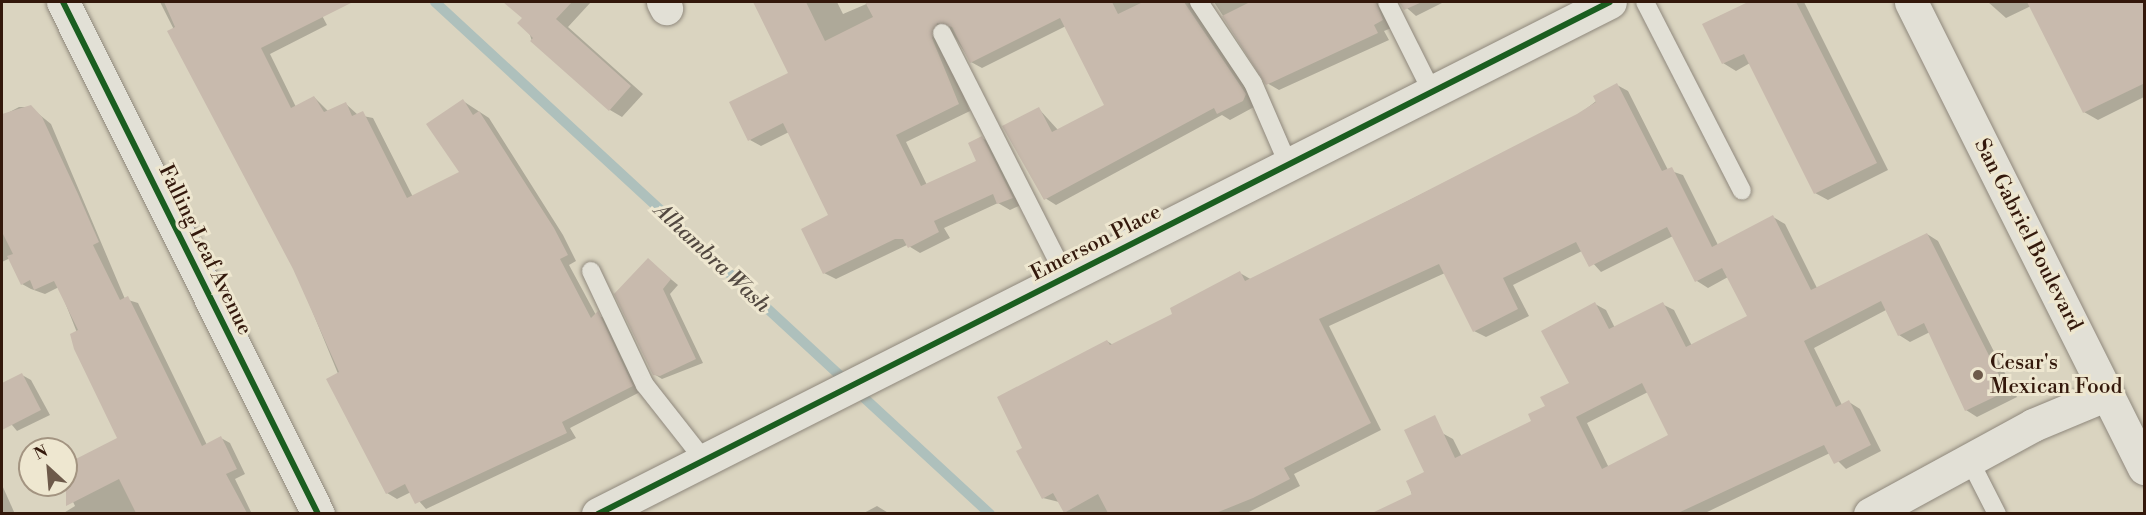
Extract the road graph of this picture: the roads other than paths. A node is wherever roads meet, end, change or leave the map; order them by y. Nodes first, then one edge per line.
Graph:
1 (63, 2) edge
2 (1199, 2) edge
3 (1388, 2) edge
4 (1610, 2) edge
5 (1645, 2) edge
6 (1911, 2) edge
7 (942, 33) dead end
8 (1432, 92) junction
9 (1288, 164) junction
10 (1742, 191) dead end
11 (591, 271) dead end
12 (1066, 277) junction
13 (2107, 393) junction
14 (704, 460) junction
15 (2143, 461) edge
16 (1971, 463) junction
17 (318, 513) edge
18 (598, 513) edge
19 (1870, 513) edge
20 (1997, 513) edge

1 - 17 street, Falling Leaf Avenue
2 - 9 lane
3 - 8 lane
4 - 8 street, Emerson Place
5 - 10 lane
6 - 13 street, San Gabriel Boulevard
7 - 12 lane
8 - 9 street, Emerson Place
9 - 12 street, Emerson Place
11 - 14 lane
12 - 14 street, Emerson Place
13 - 15 street, San Gabriel Boulevard
13 - 16 street
14 - 18 street, Emerson Place
16 - 19 street
16 - 20 lane

